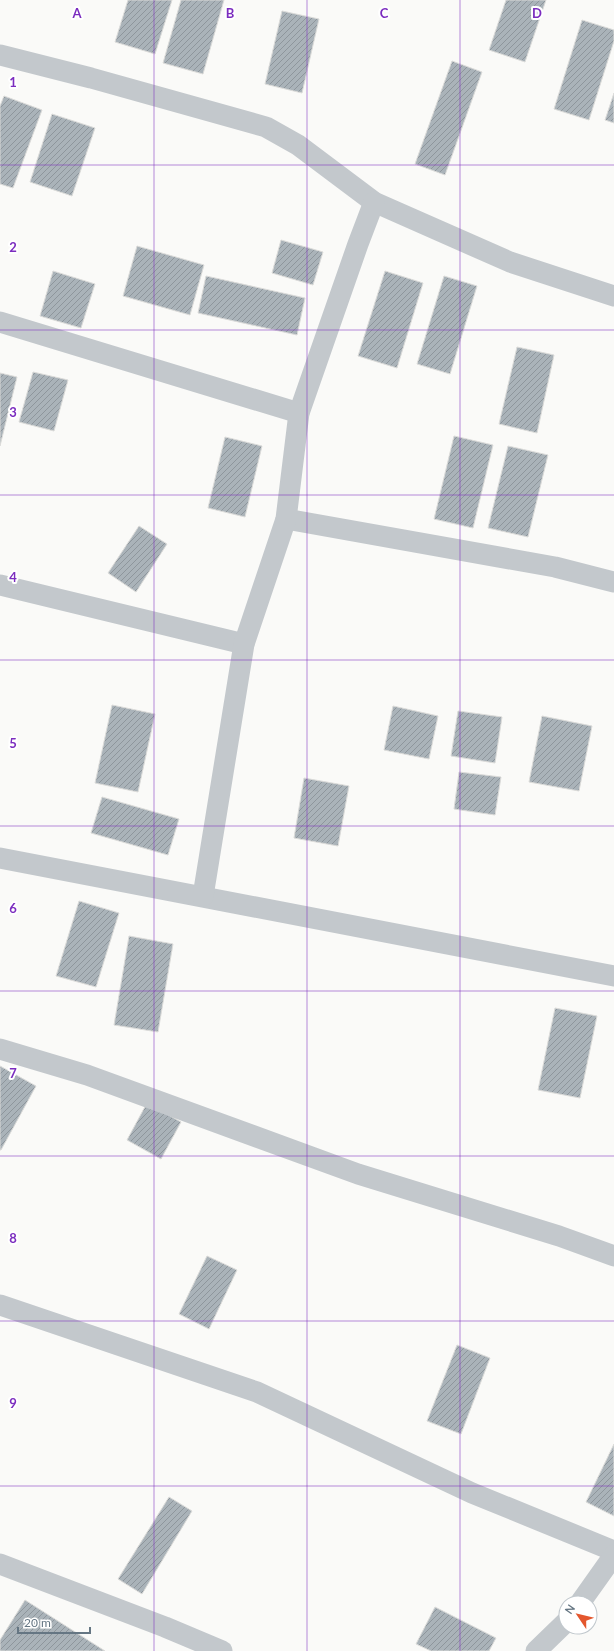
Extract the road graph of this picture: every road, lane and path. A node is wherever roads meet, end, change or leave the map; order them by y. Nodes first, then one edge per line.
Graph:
1 (0, 55) edge
2 (374, 202) junction
3 (614, 296) edge
4 (0, 322) edge
5 (299, 413) junction
6 (286, 519) junction
7 (614, 582) edge
8 (0, 585) edge
9 (244, 644) junction
10 (0, 858) edge
11 (204, 896) junction
12 (614, 976) edge
13 (0, 1049) edge
14 (614, 1256) edge
15 (0, 1305) edge
16 (614, 1551) edge
17 (614, 1555) edge
18 (0, 1564) edge
19 (586, 1595) edge
20 (558, 1630) edge
21 (222, 1651) edge
22 (536, 1651) edge

1 - 2 street
2 - 3 street
2 - 5 street
4 - 5 street
5 - 6 street
6 - 7 street
6 - 9 street
8 - 9 street
9 - 11 street
10 - 11 street
11 - 12 street
13 - 14 street
15 - 16 street
17 - 19 street
18 - 21 street
20 - 22 street

